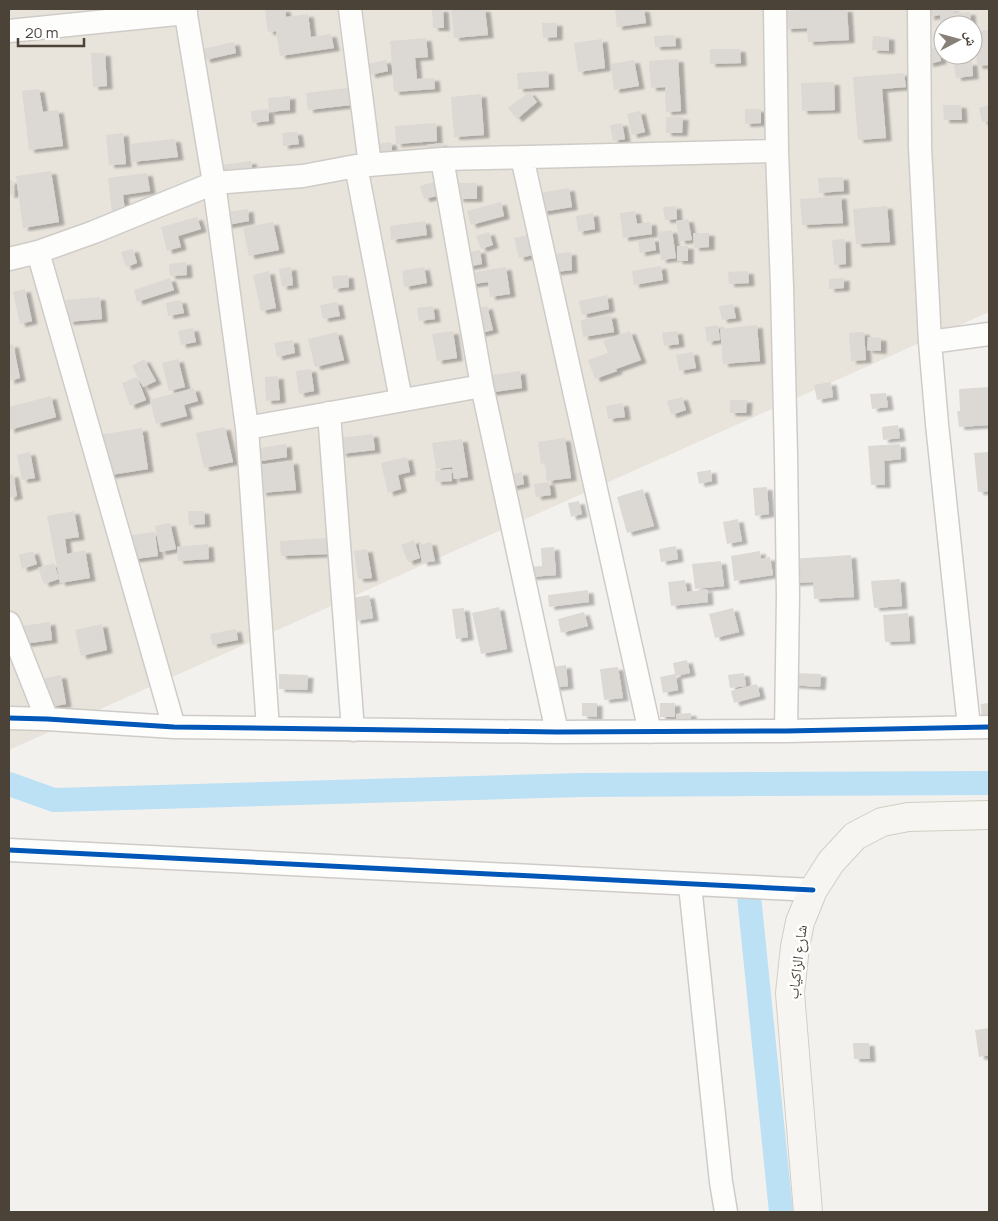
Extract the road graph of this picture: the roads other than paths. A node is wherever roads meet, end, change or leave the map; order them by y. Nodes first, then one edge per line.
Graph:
1 (350, 9) edge
2 (775, 9) edge
3 (919, 9) edge
4 (185, 11) edge
5 (9, 28) edge
6 (776, 151) junction
7 (522, 157) junction
8 (442, 159) junction
9 (363, 165) junction
10 (214, 183) junction
11 (38, 252) junction
12 (9, 259) edge
13 (989, 334) edge
14 (930, 342) junction
15 (482, 386) junction
16 (400, 400) junction
17 (329, 413) junction
18 (247, 428) junction
19 (9, 623) edge
20 (9, 718) edge
21 (47, 719) junction
22 (174, 727) junction
23 (979, 727) edge
24 (268, 728) junction
25 (353, 730) junction
26 (786, 731) junction
27 (557, 732) junction
28 (650, 732) junction
29 (989, 815) edge
30 (9, 850) edge
31 (690, 885) junction
32 (813, 890) junction
33 (726, 1212) edge
34 (808, 1212) edge

1 - 9 street
2 - 6 street
3 - 14 street
4 - 5 street
4 - 10 street
6 - 7 street
6 - 26 street
7 - 8 street
7 - 28 street
8 - 9 street
8 - 15 street
9 - 10 street
9 - 16 street
10 - 11 street
10 - 18 street
11 - 12 street
11 - 22 street
13 - 14 street
14 - 23 street
15 - 16 street
15 - 27 street
16 - 17 street
17 - 18 street
17 - 25 street
18 - 24 street
19 - 21 street
20 - 21 street
21 - 22 street
22 - 24 street
23 - 26 street
24 - 25 street
25 - 27 street
26 - 28 street
27 - 28 street
29 - 32 street, شارع الزاكياب
30 - 31 street
31 - 32 street
31 - 33 street
32 - 34 street, شارع الزاكياب

